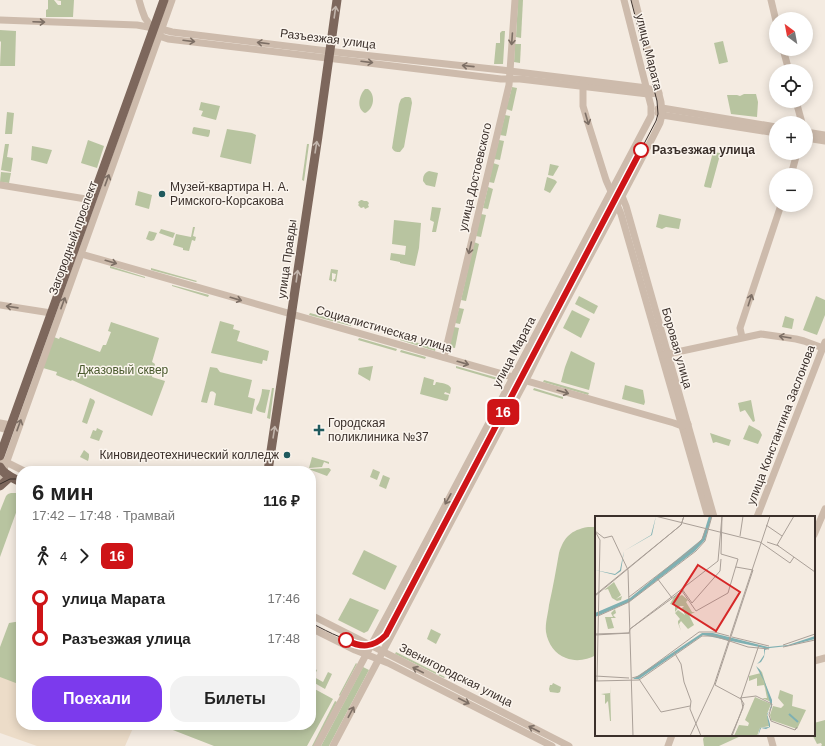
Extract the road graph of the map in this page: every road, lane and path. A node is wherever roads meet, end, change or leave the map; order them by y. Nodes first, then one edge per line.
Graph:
1 (139, 0) edge
2 (164, 0) edge
3 (172, 0) edge
4 (337, 0) edge
5 (515, 0) edge
6 (624, 0) edge
7 (635, 0) edge
8 (771, 0) edge
9 (774, 12) edge
10 (0, 20) edge
11 (158, 32) junction
12 (329, 54) junction
13 (510, 71) junction
14 (510, 79) junction
15 (583, 84) junction
16 (647, 91) junction
17 (659, 93) junction
18 (652, 109) junction
19 (662, 112) junction
20 (769, 126) edge
21 (769, 132) edge
22 (813, 133) edge
23 (825, 135) edge
24 (813, 139) edge
25 (825, 141) edge
26 (0, 185) edge
27 (611, 192) junction
28 (622, 196) junction
29 (92, 200) junction
30 (618, 206) junction
31 (779, 212) edge
32 (77, 253) junction
33 (0, 305) edge
34 (51, 313) junction
35 (291, 314) junction
36 (742, 337) junction
37 (824, 345) edge
38 (665, 354) junction
39 (825, 357) edge
40 (444, 358) junction
41 (513, 377) junction
42 (526, 381) junction
43 (0, 423) edge
44 (685, 425) junction
45 (7, 428) edge
46 (3, 466) edge
47 (269, 466) edge
48 (16, 469) edge
49 (16, 478) edge
50 (0, 486) edge
51 (825, 509) edge
52 (708, 516) edge
53 (714, 516) edge
54 (757, 516) edge
55 (815, 533) edge
56 (316, 618) edge
57 (316, 630) edge
58 (371, 645) junction
59 (383, 651) junction
60 (366, 654) junction
61 (825, 658) edge
62 (378, 659) junction
63 (815, 661) edge
64 (672, 736) edge
65 (770, 736) edge
66 (317, 746) edge
67 (333, 746) edge
68 (552, 746) edge
69 (569, 746) edge
70 (668, 746) edge
71 (773, 746) edge

1 - 11 street
2 - 11 main road, Загородный проспект
3 - 11 street, Загородный проспект
12 -> 4 main road, улица Правды
5 -> 13 street, улица Достоевского
6 - 16 street, улица Марата
7 - 17 street, улица Марата
8 - 9 street
10 -> 11 street, Разъезжая улица
11 - 12 street, Разъезжая улица
11 - 29 main road, Загородный проспект
32 -> 11 street, Загородный проспект
13 -> 12 street, Разъезжая улица
12 -> 14 street, Разъезжая улица
35 -> 12 main road, улица Правды
13 - 14 street, улица Достоевского
13 - 15 street, Разъезжая улица
14 - 15 street, Разъезжая улица
14 -> 40 street, улица Достоевского
15 - 16 street, Разъезжая улица
15 -> 27 street, Боровая улица
16 - 17 street, Разъезжая улица
16 - 18 street, улица Марата
17 - 19 street, улица Марата
18 - 19 street
18 - 27 street, улица Марата
19 - 20 street
19 - 21 street
19 - 28 street, улица Марата
22 - 23 street
24 - 25 street
26 - 29 street
27 - 28 street
27 - 30 street, Боровая улица
27 - 41 street, улица Марата
28 - 30 street, улица Марата
28 - 38 street, Боровая улица
29 - 32 main road, Загородный проспект
30 - 38 street, Боровая улица
30 - 42 street, улица Марата
36 -> 31 street
32 - 34 main road, Загородный проспект
32 -> 35 street, Социалистическая улица
46 -> 32 street, Загородный проспект
34 -> 33 street
34 - 45 main road, Загородный проспект
35 - 40 street, Социалистическая улица
47 -> 35 main road, улица Правды
37 -> 36 street
36 - 38 street
37 - 39 street
37 - 54 street, улица Константина Заслонова
38 - 44 street, Боровая улица
40 -> 41 street, Социалистическая улица
41 - 42 street, Социалистическая улица
41 -> 58 street, улица Марата
42 -> 44 street, Социалистическая улица
42 - 59 street, улица Марата
43 - 45 street
44 - 52 street, Боровая улица
44 - 53 street, Боровая улица
45 - 46 main road, Загородный проспект
46 - 48 street
46 - 49 main road
46 - 50 main road, Загородный проспект
51 - 55 street
56 - 58 street, Звенигородская улица
57 - 60 street, Звенигородская улица
58 - 59 street, Звенигородская улица
58 - 60 street, улица Марата
59 - 62 street, улица Марата
69 -> 59 street, Звенигородская улица
60 - 62 street, Звенигородская улица
60 - 66 street, улица Марата
61 - 63 street
67 -> 62 street, улица Марата
62 -> 68 street, Звенигородская улица
64 - 70 street
65 - 71 street

